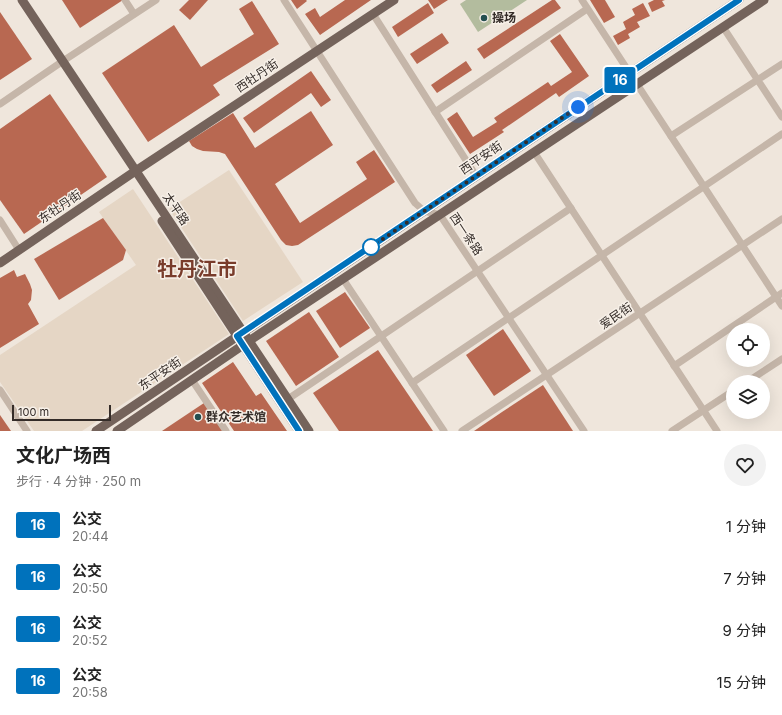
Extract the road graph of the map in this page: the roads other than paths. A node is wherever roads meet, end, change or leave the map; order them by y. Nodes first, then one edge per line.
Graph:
1 (15, 0) edge
2 (22, 0) edge
3 (125, 0) edge
4 (156, 0) edge
5 (284, 0) edge
6 (394, 0) edge
7 (582, 0) edge
8 (739, 0) edge
9 (764, 0) edge
10 (588, 9) junction
11 (134, 14) junction
12 (373, 14) junction
13 (723, 27) junction
14 (317, 50) junction
15 (60, 62) junction
16 (782, 64) edge
17 (630, 73) junction
18 (758, 80) junction
19 (637, 84) junction
20 (0, 104) edge
21 (435, 112) junction
22 (782, 117) edge
23 (782, 134) edge
24 (671, 136) junction
25 (534, 152) junction
26 (134, 172) junction
27 (476, 176) junction
28 (704, 186) junction
29 (571, 208) junction
30 (424, 211) junction
31 (440, 215) junction
32 (782, 219) edge
33 (0, 220) edge
34 (742, 245) junction
35 (19, 250) junction
36 (602, 255) junction
37 (0, 263) edge
38 (478, 271) junction
39 (343, 279) junction
40 (779, 295) edge
41 (782, 306) edge
42 (640, 313) junction
43 (509, 318) junction
44 (240, 334) junction
45 (381, 337) junction
46 (246, 343) junction
47 (782, 359) edge
48 (674, 366) junction
49 (547, 375) junction
50 (758, 375) edge
51 (192, 380) junction
52 (412, 383) junction
53 (0, 390) edge
54 (726, 396) edge
55 (288, 399) junction
56 (704, 410) junction
57 (27, 431) edge
58 (96, 431) edge
59 (117, 431) edge
60 (226, 431) edge
61 (299, 431) edge
62 (309, 431) edge
63 (444, 431) edge
64 (462, 431) edge
65 (584, 431) edge
66 (672, 431) edge
67 (717, 431) edge

1 - 15 main road, 太平路
2 - 15 main road, 太平路
3 - 11 street
4 - 11 street
5 - 14 street
6 - 12 main road, 西牡丹街
7 - 10 street
8 - 17 main road, 西平安街
9 - 13 main road, 西平安街
10 - 17 street
10 - 21 street
11 - 15 street
12 - 14 main road, 西牡丹街
12 - 21 street
13 - 18 street
13 - 19 main road, 西平安街
14 - 26 main road, 西牡丹街
14 - 30 street
15 - 20 street
15 - 26 main road, 太平路
16 - 18 street
17 - 19 street
17 - 27 main road, 西平安街
18 - 22 street
18 - 24 street
19 - 24 street
19 - 25 main road, 西平安街
21 - 27 street
23 - 28 street
24 - 28 street
25 - 29 street
25 - 31 main road, 西平安街
26 - 35 main road, 东牡丹街
26 - 44 main road, 太平路
27 - 30 main road, 西平安街
28 - 34 street
28 - 36 street
29 - 36 street
29 - 38 street
30 - 31 street, 西一条路
30 - 44 main road, 西平安街
31 - 38 street, 西一条路
31 - 39 main road, 西平安街
32 - 34 street, 爱民街
33 - 35 street
34 - 40 street
34 - 42 street, 爱民街
35 - 37 main road, 东牡丹街
36 - 42 street
36 - 43 street
38 - 43 street, 西一条路
38 - 45 street
39 - 45 street
39 - 46 main road, 西平安街
40 - 41 street
40 - 48 street
42 - 48 street
42 - 49 street, 爱民街
43 - 49 street, 西一条路
43 - 52 street
44 - 46 main road, 太平路
44 - 58 main road, 东平安街
45 - 52 street
45 - 55 street
46 - 51 main road, 东平安街
46 - 55 main road, 太平路
46 - 61 main road, 太平路
47 - 50 street
48 - 56 street
49 - 64 street, 爱民街
49 - 65 street, 西一条路
51 - 59 main road, 东平安街
51 - 60 street
52 - 63 street
53 - 57 street
54 - 56 street
55 - 62 main road, 太平路
56 - 66 street
56 - 67 street

